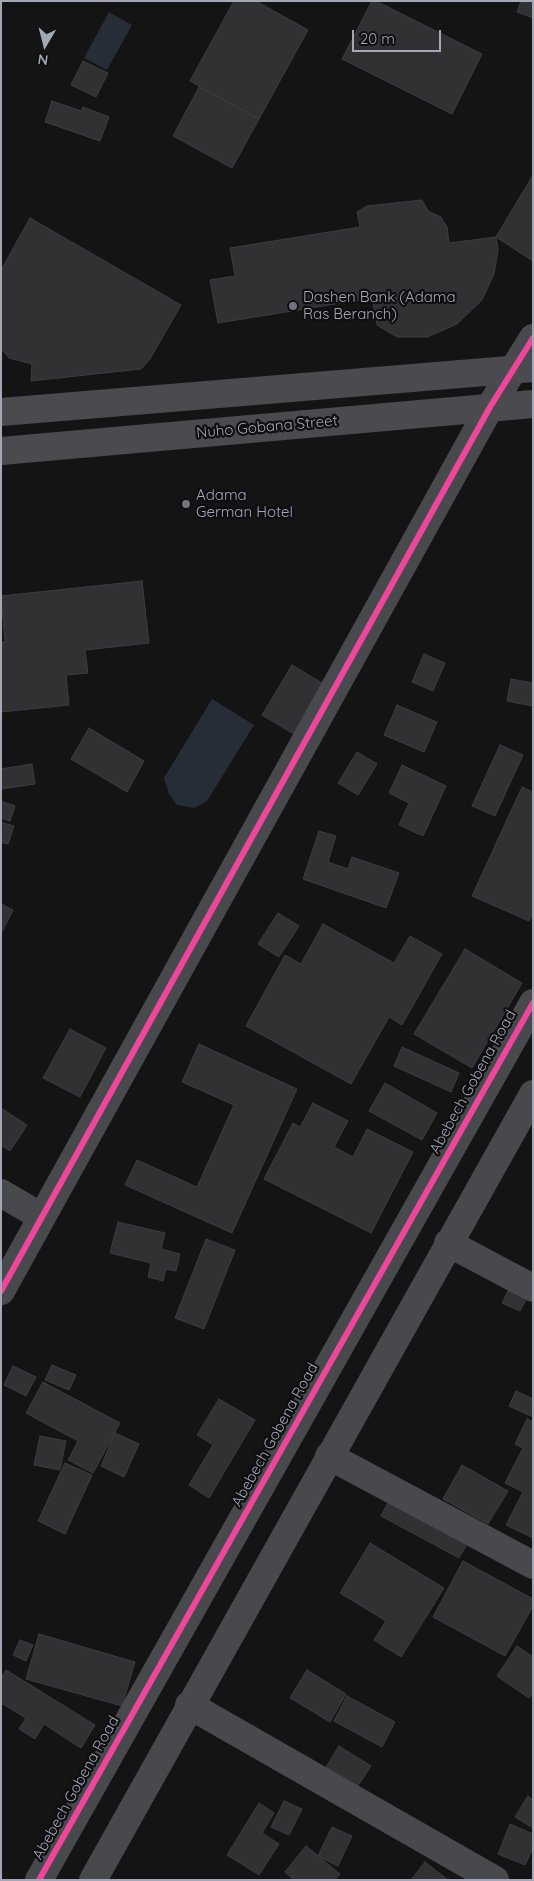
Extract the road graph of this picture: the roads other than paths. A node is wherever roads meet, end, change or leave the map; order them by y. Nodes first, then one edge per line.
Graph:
1 (533, 338) edge
2 (522, 369) edge
3 (533, 404) edge
4 (490, 407) junction
5 (1, 412) edge
6 (1, 451) edge
7 (533, 1002) edge
8 (533, 1094) edge
9 (1, 1193) edge
10 (42, 1217) junction
11 (448, 1243) junction
12 (533, 1288) edge
13 (1, 1291) edge
14 (329, 1456) junction
15 (533, 1565) edge
16 (189, 1705) junction
17 (39, 1880) edge
18 (93, 1880) edge
19 (495, 1880) edge

1 - 2 street
2 - 4 street
2 - 5 main road
3 - 4 main road, Nuho Gobana Street
4 - 6 main road, Nuho Gobana Street
4 - 10 street
7 - 17 street, Abebech Gobena Road
8 - 11 street
9 - 10 street
10 - 13 street
11 - 12 street
11 - 14 street
14 - 15 street
14 - 16 street
16 - 18 street
16 - 19 street

